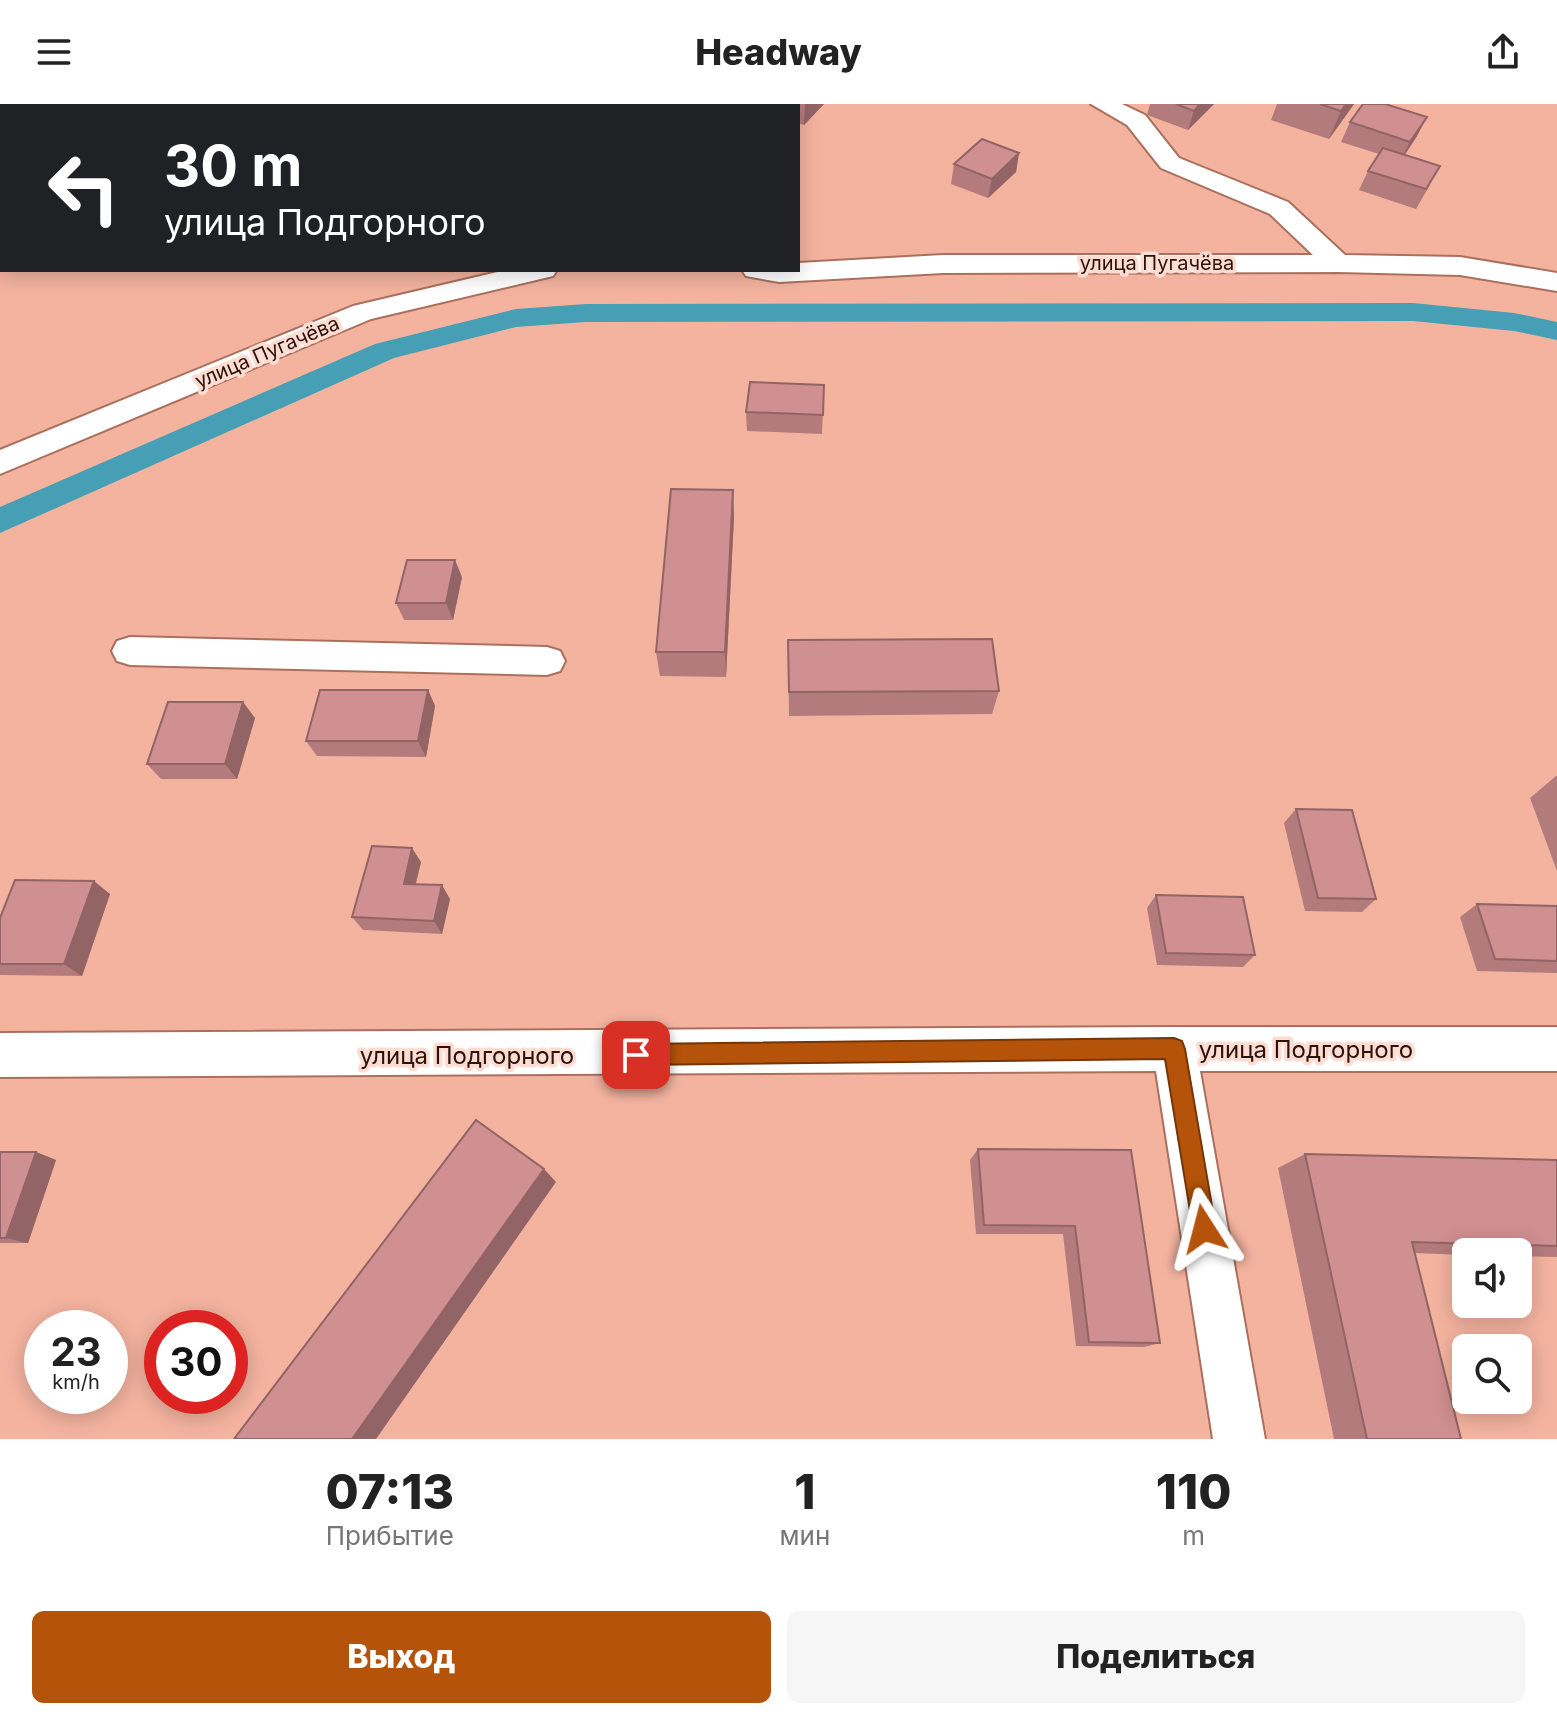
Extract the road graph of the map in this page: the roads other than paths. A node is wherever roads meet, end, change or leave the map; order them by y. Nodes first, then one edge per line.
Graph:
1 (1103, 104) edge
2 (1338, 263) junction
3 (534, 272) edge
4 (771, 272) edge
5 (797, 272) edge
6 (800, 272) edge
7 (1557, 282) edge
8 (0, 463) edge
9 (130, 651) dead end
10 (547, 661) dead end
11 (1174, 1049) junction
12 (1557, 1049) edge
13 (0, 1055) edge
14 (1239, 1439) edge

1 - 2 street
2 - 6 street, улица Пугачёва
2 - 7 street, улица Пугачёва
3 - 8 street, улица Пугачёва
4 - 5 street, улица Пугачёва
9 - 10 street
11 - 12 street, улица Подгорного
11 - 13 street, улица Подгорного
11 - 14 street

